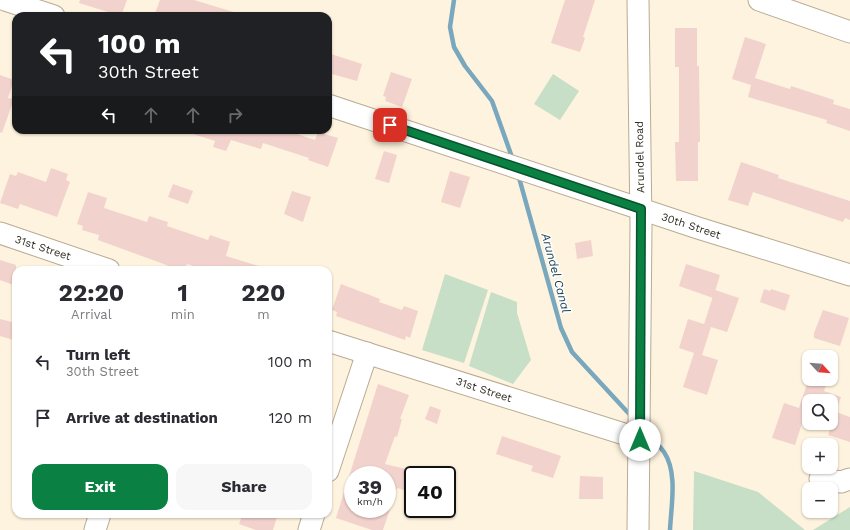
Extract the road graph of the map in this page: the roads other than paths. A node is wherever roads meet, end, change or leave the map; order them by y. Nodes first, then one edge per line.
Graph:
1 (5, 0) edge
2 (638, 0) edge
3 (759, 0) edge
4 (42, 12) edge
5 (850, 32) edge
6 (332, 106) edge
7 (641, 209) junction
8 (0, 234) edge
9 (97, 266) edge
10 (850, 275) edge
11 (332, 342) edge
12 (367, 353) junction
13 (640, 440) junction
14 (332, 459) edge
15 (820, 479) dead end
16 (850, 479) edge
17 (99, 518) edge
18 (313, 518) edge
19 (95, 530) edge
20 (309, 530) edge
21 (638, 530) edge

1 - 4 street
2 - 7 street, Arundel Road
3 - 5 street
6 - 7 street, 30th Street
7 - 10 street, 30th Street
7 - 13 street, Arundel Road
8 - 9 street, 31st Street
11 - 12 street, 31st Street
12 - 13 street, 31st Street
12 - 14 street
13 - 21 street, Arundel Road
15 - 16 street
17 - 19 street
18 - 20 street

